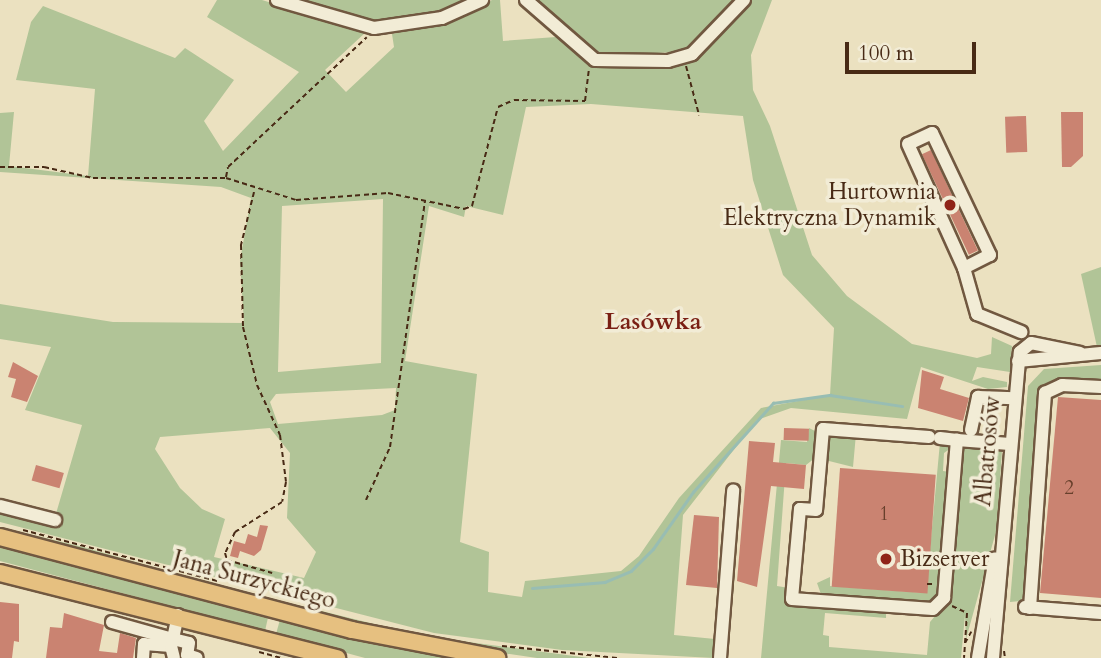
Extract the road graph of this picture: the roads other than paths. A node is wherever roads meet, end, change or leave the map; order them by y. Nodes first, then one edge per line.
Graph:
1 (276, 0) edge
2 (482, 0) edge
3 (527, 0) edge
4 (744, 0) edge
5 (964, 268) junction
6 (1021, 332) dead end
7 (1101, 354) edge
8 (1101, 387) edge
9 (1014, 398) junction
10 (971, 430) dead end
11 (957, 440) junction
12 (1010, 444) junction
13 (733, 491) dead end
14 (0, 506) edge
15 (55, 520) dead end
16 (0, 537) edge
17 (1000, 545) junction
18 (0, 573) edge
19 (1101, 613) edge
20 (178, 615) junction
21 (111, 622) dead end
22 (173, 648) edge
23 (495, 652) edge
24 (720, 657) edge
25 (143, 658) edge
26 (197, 658) edge
27 (333, 658) edge
28 (978, 658) edge
29 (993, 658) edge

1 - 2 street
3 - 4 street
5 - 5 street
5 - 6 street
7 - 9 street, Albatrosów
8 - 19 street
9 - 10 street
9 - 12 street, Albatrosów
11 - 11 street
11 - 12 street
12 - 17 street, Albatrosów
13 - 24 street
14 - 15 street
16 - 23 main road, Jana Surzyckiego
17 - 28 street, Albatrosów
17 - 29 street, Albatrosów
18 - 20 main road
20 - 22 street
20 - 27 main road
21 - 22 street
22 - 25 street
22 - 26 street

